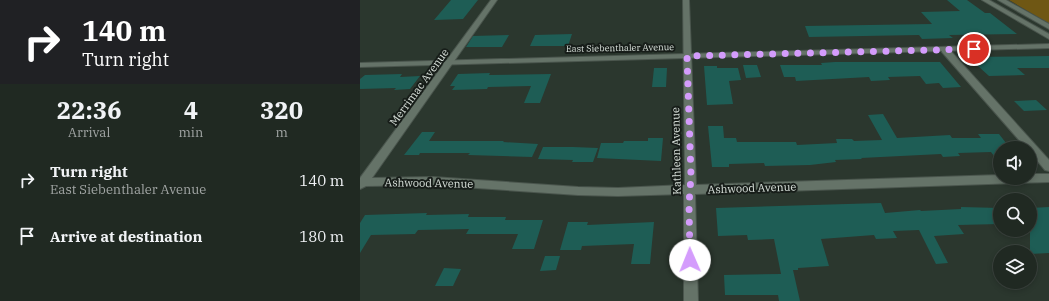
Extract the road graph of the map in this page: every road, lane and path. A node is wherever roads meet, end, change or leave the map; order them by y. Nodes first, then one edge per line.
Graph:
1 (494, 0) edge
2 (686, 0) edge
3 (985, 0) edge
4 (1001, 0) edge
5 (1049, 27) edge
6 (1049, 37) edge
7 (1049, 46) edge
8 (945, 50) junction
9 (687, 56) junction
10 (451, 62) junction
11 (360, 65) edge
12 (1049, 167) edge
13 (1049, 178) edge
14 (361, 184) edge
15 (690, 190) junction
16 (691, 301) edge

1 - 10 street, Merrimac Avenue
2 - 9 street, Kathleen Avenue
3 - 6 street
4 - 5 street
7 - 8 street, East Siebenthaler Avenue
8 - 9 street, East Siebenthaler Avenue
8 - 12 street
9 - 10 street, East Siebenthaler Avenue
9 - 15 street, Kathleen Avenue
10 - 11 street, East Siebenthaler Avenue
10 - 14 street, Merrimac Avenue
13 - 15 street, Ashwood Avenue
14 - 15 street, Ashwood Avenue
15 - 16 street, Kathleen Avenue

